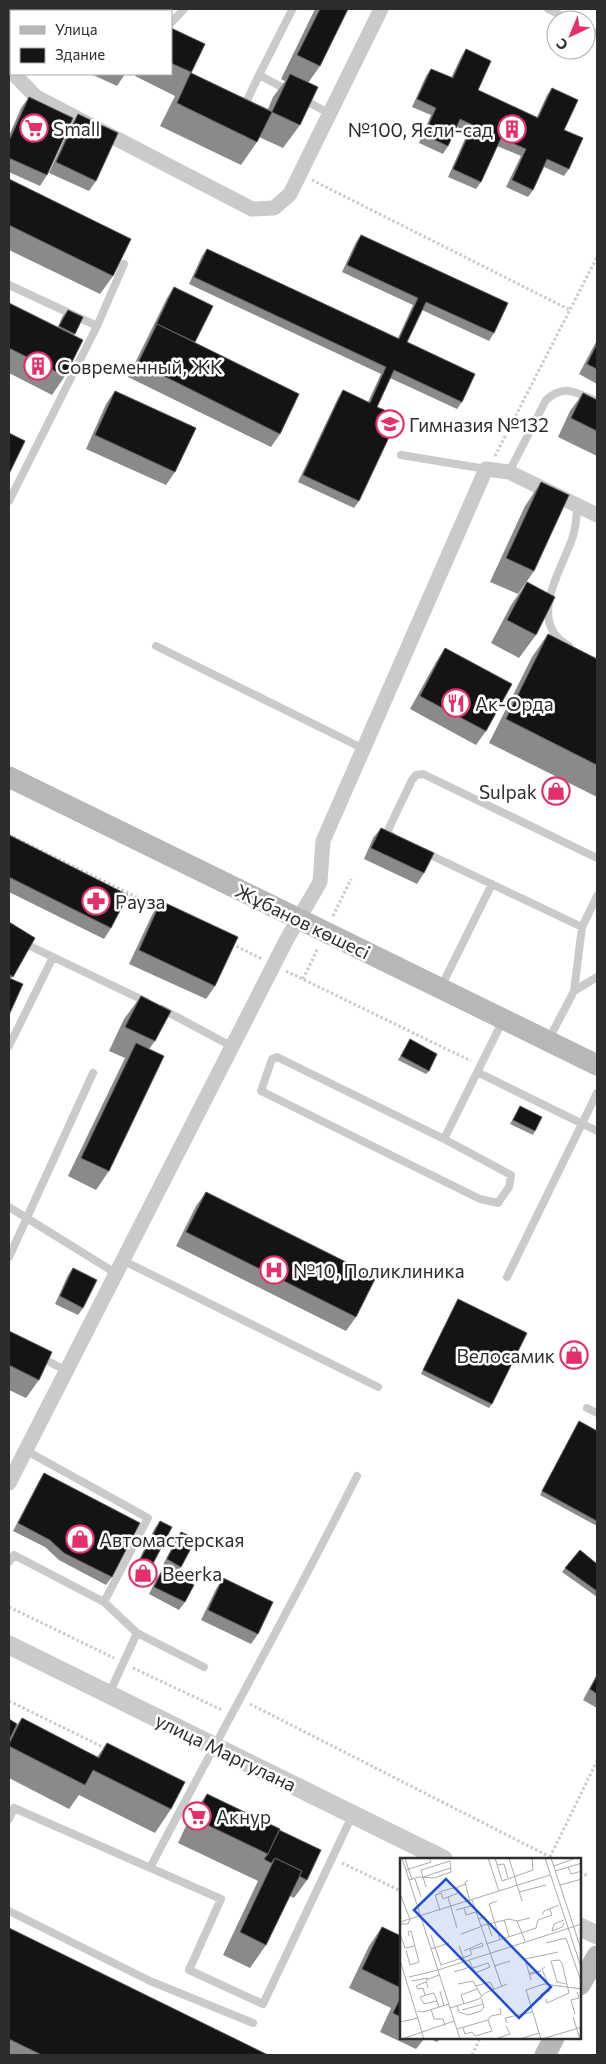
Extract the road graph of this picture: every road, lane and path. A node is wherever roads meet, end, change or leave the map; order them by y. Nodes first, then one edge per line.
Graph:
1 (184, 9) edge
2 (381, 9) edge
3 (292, 10) edge
4 (172, 21) edge
5 (15, 75) edge
6 (259, 75) junction
7 (242, 111) edge
8 (330, 114) junction
9 (300, 174) junction
10 (597, 258) edge
11 (124, 264) edge
12 (9, 285) edge
13 (570, 310) junction
14 (97, 326) junction
15 (597, 401) edge
16 (401, 455) dead end
17 (486, 469) junction
18 (509, 472) junction
19 (9, 501) edge
20 (578, 505) junction
21 (597, 515) edge
22 (156, 646) dead end
23 (573, 648) edge
24 (364, 749) junction
25 (9, 777) edge
26 (9, 835) edge
27 (400, 840) edge
28 (417, 848) edge
29 (597, 858) edge
30 (492, 884) junction
31 (597, 896) edge
32 (168, 913) edge
33 (299, 919) junction
34 (582, 928) junction
35 (9, 936) edge
36 (230, 943) edge
37 (53, 957) junction
38 (274, 965) junction
39 (597, 977) edge
40 (440, 987) junction
41 (574, 991) junction
42 (503, 1019) junction
43 (548, 1040) junction
44 (9, 1046) edge
45 (233, 1047) junction
46 (597, 1065) edge
47 (477, 1072) junction
48 (93, 1073) dead end
49 (597, 1093) edge
50 (583, 1123) junction
51 (597, 1131) edge
52 (444, 1139) junction
53 (9, 1208) edge
54 (28, 1218) junction
55 (9, 1257) edge
56 (120, 1267) junction
57 (507, 1277) dead end
58 (34, 1354) edge
59 (67, 1371) junction
60 (378, 1387) dead end
61 (586, 1408) dead end
62 (597, 1413) edge
63 (25, 1450) junction
64 (357, 1476) dead end
65 (9, 1482) edge
66 (9, 1562) edge
67 (104, 1602) junction
68 (9, 1607) edge
69 (137, 1633) junction
70 (9, 1644) edge
71 (123, 1663) junction
72 (204, 1667) dead end
73 (109, 1694) junction
74 (240, 1699) junction
75 (9, 1701) edge
76 (213, 1746) junction
77 (113, 1752) edge
78 (597, 1761) edge
79 (353, 1815) junction
80 (9, 1819) edge
81 (441, 1858) edge
82 (552, 1858) edge
83 (332, 1859) junction
84 (150, 1868) junction
85 (581, 1872) edge
86 (588, 1876) dead end
87 (400, 1891) edge
88 (9, 1911) edge
89 (581, 1927) edge
90 (597, 1935) edge
91 (597, 1956) edge
92 (581, 1983) edge
93 (253, 2023) dead end
94 (480, 2039) edge
95 (553, 2039) edge
96 (472, 2055) edge
97 (545, 2055) edge

1 - 4 lane
2 - 8 street
3 - 6 lane
5 - 9 street
6 - 7 lane
6 - 8 lane
8 - 9 street
9 - 13 path
10 - 13 path
11 - 14 lane
12 - 14 lane
13 - 17 path
14 - 19 lane
15 - 18 lane
16 - 17 lane
17 - 18 street
17 - 24 street
18 - 20 street
20 - 21 street
20 - 23 lane
22 - 24 lane
24 - 33 street
25 - 33 main road, Жұбанов көшесі
26 - 32 path
27 - 29 lane
28 - 30 lane
30 - 34 lane
30 - 40 lane
31 - 34 lane
33 - 38 street
33 - 40 main road, Жұбанов көшесі
34 - 41 lane
35 - 37 lane
36 - 38 path
37 - 44 lane
37 - 45 lane
38 - 45 street
38 - 47 path
39 - 41 lane
40 - 42 main road, Жұбанов көшесі
41 - 43 lane
42 - 43 main road, Жұбанов көшесі
42 - 47 lane
43 - 46 main road, Жұбанов көшесі
45 - 56 street
47 - 50 lane
47 - 52 lane
48 - 54 lane
49 - 50 lane
50 - 51 lane
50 - 57 lane
52 - 52 lane
53 - 54 lane
54 - 55 lane
54 - 56 lane
56 - 59 street
56 - 60 lane
58 - 59 lane
59 - 63 street
61 - 62 lane
63 - 65 street
63 - 67 lane
64 - 74 lane
66 - 67 lane
67 - 69 lane
68 - 71 path
69 - 71 lane
69 - 72 lane
70 - 73 street, улица Маргулана
71 - 73 lane
71 - 74 path
73 - 76 street, улица Маргулана
74 - 76 lane
74 - 82 path
75 - 77 path
76 - 79 street, улица Маргулана
76 - 84 lane
78 - 82 path
79 - 81 street, улица Маргулана
79 - 83 lane
80 - 84 lane
83 - 84 lane
83 - 87 path
85 - 86 path
88 - 93 lane
89 - 90 street
91 - 92 main road
94 - 96 path
95 - 97 main road

